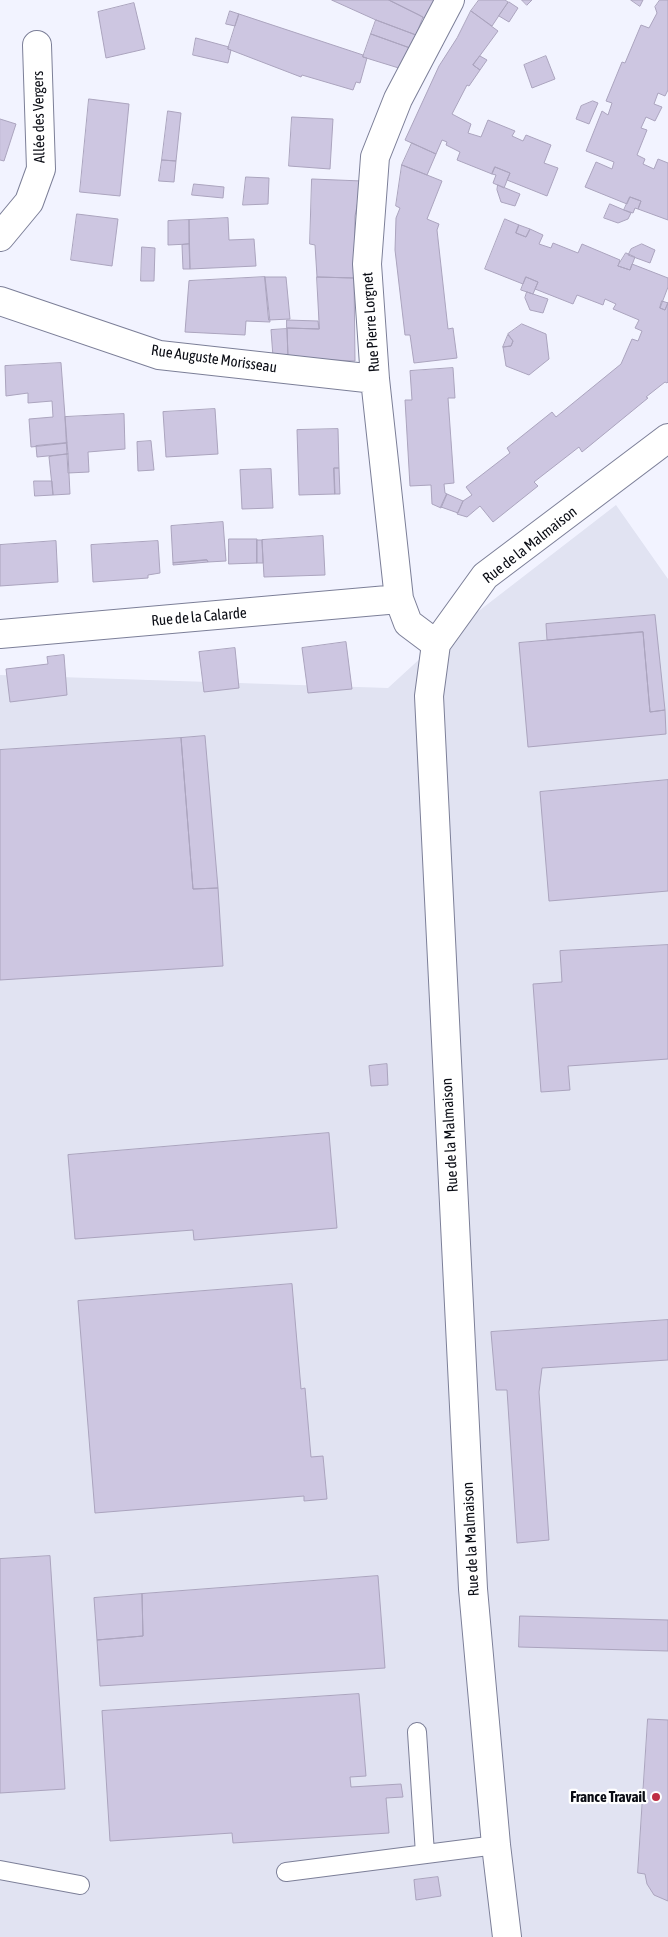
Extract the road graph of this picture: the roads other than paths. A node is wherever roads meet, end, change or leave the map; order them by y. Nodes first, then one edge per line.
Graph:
1 (450, 0) edge
2 (37, 45) dead end
3 (0, 237) edge
4 (0, 301) edge
5 (375, 379) junction
6 (668, 438) edge
7 (399, 599) junction
8 (0, 634) edge
9 (436, 644) junction
10 (417, 1732) dead end
11 (496, 1845) junction
12 (426, 1854) junction
13 (0, 1870) edge
14 (286, 1872) dead end
15 (80, 1886) dead end
16 (507, 1937) edge

1 - 5 street, Rue Pierre Lorgnet
2 - 3 street, Allée des Vergers
4 - 5 street, Rue Auguste Morisseau
5 - 7 street, Rue Pierre Lorgnet
6 - 9 street, Rue de la Malmaison
7 - 8 street, Rue de la Calarde
7 - 9 street, Rue Pierre Lorgnet
9 - 11 street, Rue de la Malmaison
10 - 12 lane
11 - 12 lane
11 - 16 street, Rue de la Malmaison
12 - 14 lane
13 - 15 lane

